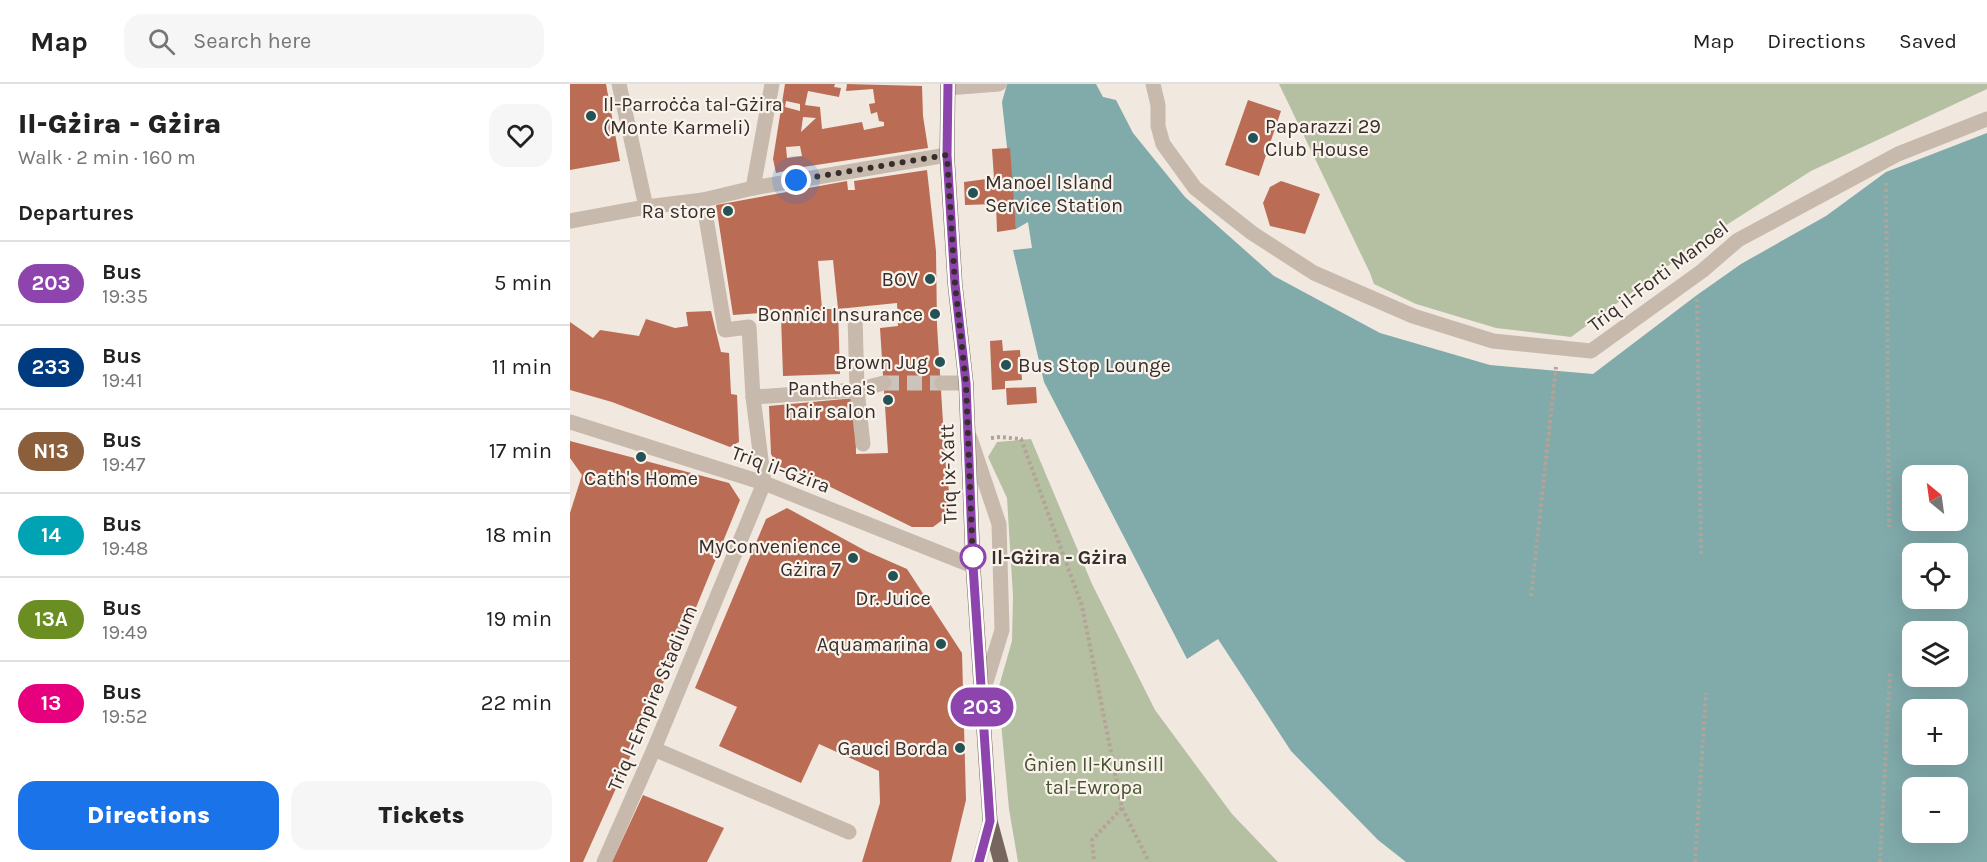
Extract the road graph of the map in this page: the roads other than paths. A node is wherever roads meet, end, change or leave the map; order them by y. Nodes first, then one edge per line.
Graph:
1 (619, 84) edge
2 (772, 84) edge
3 (999, 84) edge
4 (1153, 84) edge
5 (948, 86) edge
6 (1987, 119) edge
7 (947, 155) junction
8 (753, 188) junction
9 (703, 200) junction
10 (646, 207) junction
11 (570, 221) edge
12 (855, 316) dead end
13 (884, 383) tunnel mouth
14 (942, 383) tunnel mouth
15 (966, 383) junction
16 (857, 390) junction
17 (753, 397) junction
18 (570, 423) edge
19 (968, 430) junction
20 (863, 444) dead end
21 (764, 483) junction
22 (973, 566) junction
23 (982, 697) junction
24 (654, 749) junction
25 (990, 821) junction
26 (849, 832) dead end
27 (604, 862) edge
28 (979, 862) edge
29 (1001, 862) edge

1 - 10 street
2 - 8 street
3 - 5 street
4 - 6 street, Triq il-Forti Manoel
5 - 7 main road, Triq ix-Xatt
7 - 8 street
7 - 15 main road, Triq ix-Xatt
8 - 9 street
9 - 10 street
9 - 17 street
10 - 11 street
12 - 16 street
13 - 16 street
14 - 15 street
15 - 19 main road, Triq ix-Xatt
16 - 17 street
16 - 20 street
17 - 21 street
18 - 21 street, Triq il-Gżira
19 - 22 main road, Triq ix-Xatt
19 - 23 street
21 - 22 street, Triq il-Gżira
21 - 24 street, Triq l-Empire Stadium
22 - 23 main road, Triq ix-Xatt
23 - 25 main road, Triq ix-Xatt
24 - 26 street
24 - 27 street, Triq l-Empire Stadium
25 - 28 street
25 - 29 main road, Triq ix-Xatt

